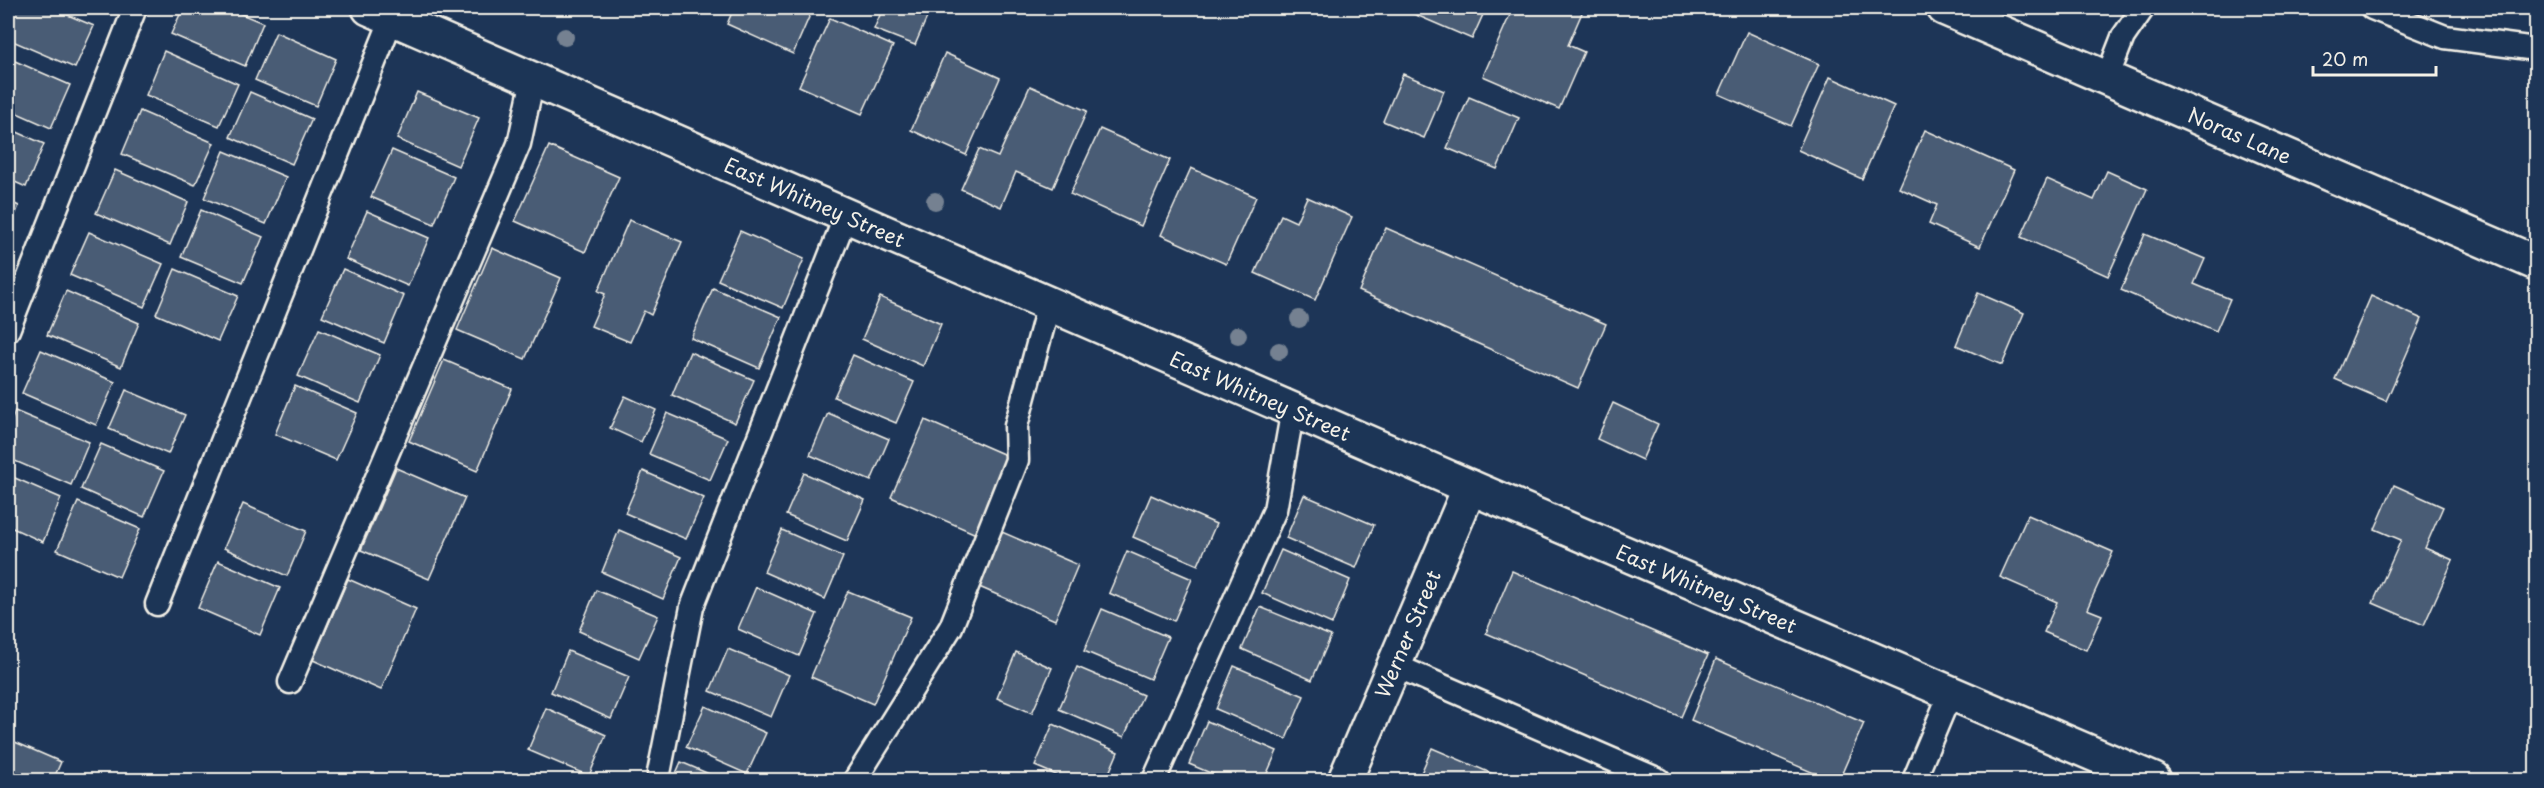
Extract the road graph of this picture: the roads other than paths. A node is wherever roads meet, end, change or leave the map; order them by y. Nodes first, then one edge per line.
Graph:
1 (135, 8) edge
2 (1944, 8) edge
3 (2143, 8) edge
4 (2372, 8) edge
5 (380, 13) edge
6 (2536, 49) edge
7 (2107, 78) junction
8 (533, 79) junction
9 (846, 215) junction
10 (2536, 263) edge
11 (1049, 303) junction
12 (8, 330) edge
13 (1293, 409) junction
14 (1470, 488) junction
15 (157, 604) dead end
16 (1394, 665) junction
17 (290, 682) dead end
18 (1950, 694) junction
19 (659, 773) dead end
20 (855, 780) edge
21 (1155, 780) edge
22 (1345, 780) edge
23 (1659, 780) edge
24 (1914, 780) edge
25 (2154, 780) edge

1 - 12 lane
2 - 7 street, Noras Lane
3 - 7 lane
4 - 6 lane
5 - 8 street, East Whitney Street
5 - 15 lane
7 - 10 street, Noras Lane
8 - 9 street, East Whitney Street
8 - 17 lane
9 - 11 street, East Whitney Street
9 - 19 lane
11 - 13 street, East Whitney Street
11 - 20 lane
13 - 14 street, East Whitney Street
13 - 21 lane
14 - 16 street, Werner Street
14 - 18 street, East Whitney Street
16 - 22 street, Werner Street
16 - 23 lane
18 - 24 lane
18 - 25 street, East Whitney Street

